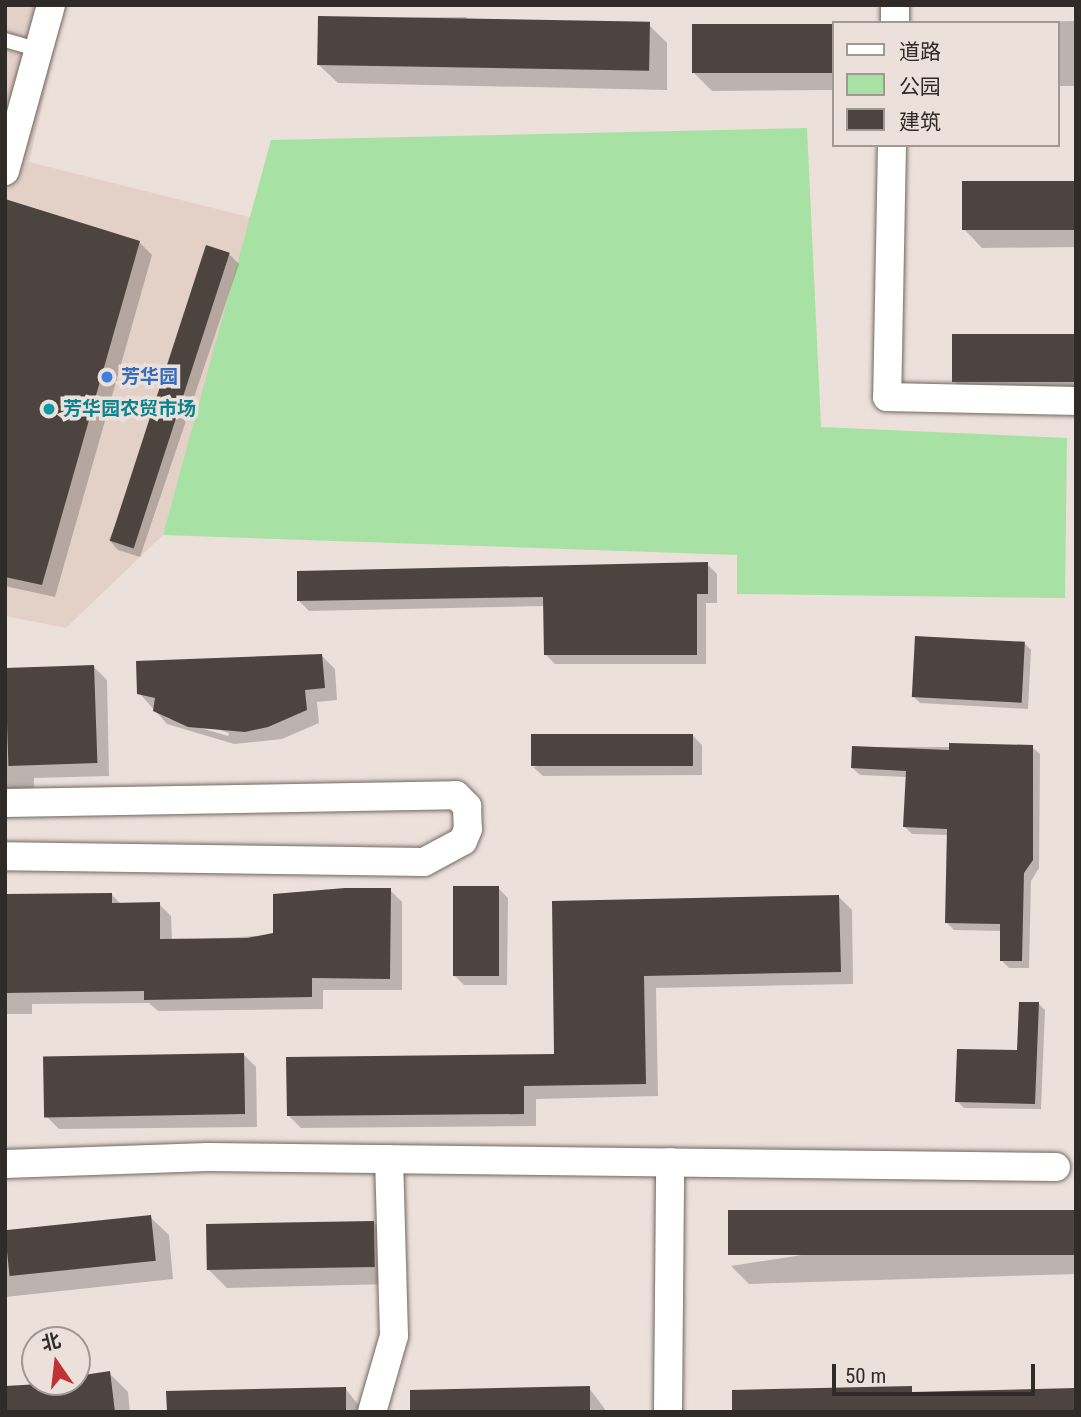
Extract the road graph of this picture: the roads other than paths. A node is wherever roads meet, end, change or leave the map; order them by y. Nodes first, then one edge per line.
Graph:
1 (51, 5) edge
2 (5, 40) edge
3 (39, 50) junction
4 (892, 147) edge
5 (5, 171) edge
6 (1076, 401) edge
7 (5, 803) edge
8 (5, 856) edge
9 (390, 1159) junction
10 (670, 1162) junction
11 (5, 1164) edge
12 (1056, 1167) dead end
13 (372, 1412) edge
14 (668, 1412) edge

1 - 3 street
2 - 3 lane
3 - 5 street
4 - 6 street
7 - 8 street
9 - 10 street
9 - 11 street
9 - 13 street
10 - 12 street
10 - 14 street

